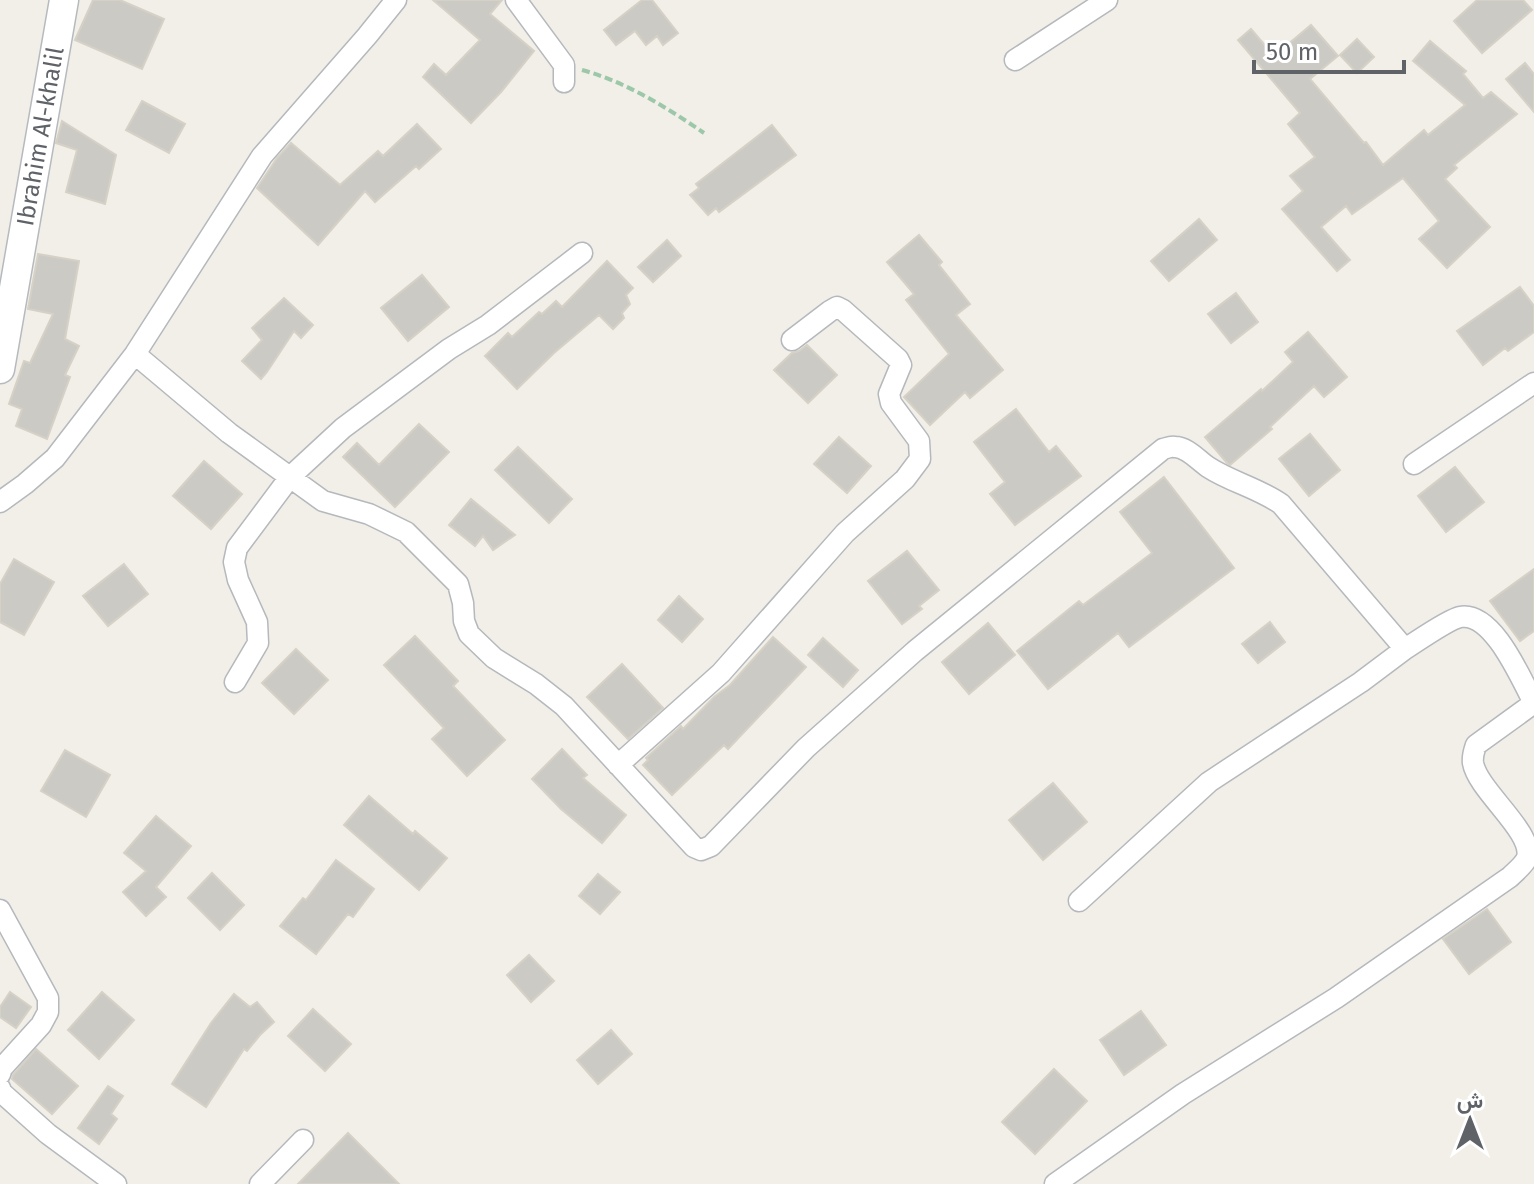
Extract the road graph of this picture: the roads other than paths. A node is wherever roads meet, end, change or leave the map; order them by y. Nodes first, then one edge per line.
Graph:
1 (64, 0) edge
2 (396, 0) edge
3 (516, 0) edge
4 (1107, 0) edge
5 (1015, 60) dead end
6 (564, 74) road end
7 (582, 253) dead end
8 (792, 340) dead end
9 (135, 354) junction
10 (0, 369) edge
11 (1534, 383) edge
12 (1414, 464) dead end
13 (290, 477) junction
14 (0, 502) edge
15 (1405, 649) junction
16 (235, 682) dead end
17 (1534, 703) edge
18 (618, 765) junction
19 (1079, 901) dead end
20 (0, 910) edge
21 (0, 1074) edge
22 (0, 1088) edge
23 (303, 1140) dead end
24 (116, 1184) edge
25 (260, 1184) edge
26 (1055, 1184) edge

1 - 10 street, Ibrahim Al-khalil
2 - 9 street
3 - 6 street
4 - 5 street
7 - 13 street
8 - 18 street
9 - 13 street
9 - 14 street
11 - 12 street
13 - 16 street
13 - 18 street
15 - 17 street
15 - 18 street
15 - 19 street
17 - 26 street
20 - 21 street
22 - 24 street
23 - 25 street

